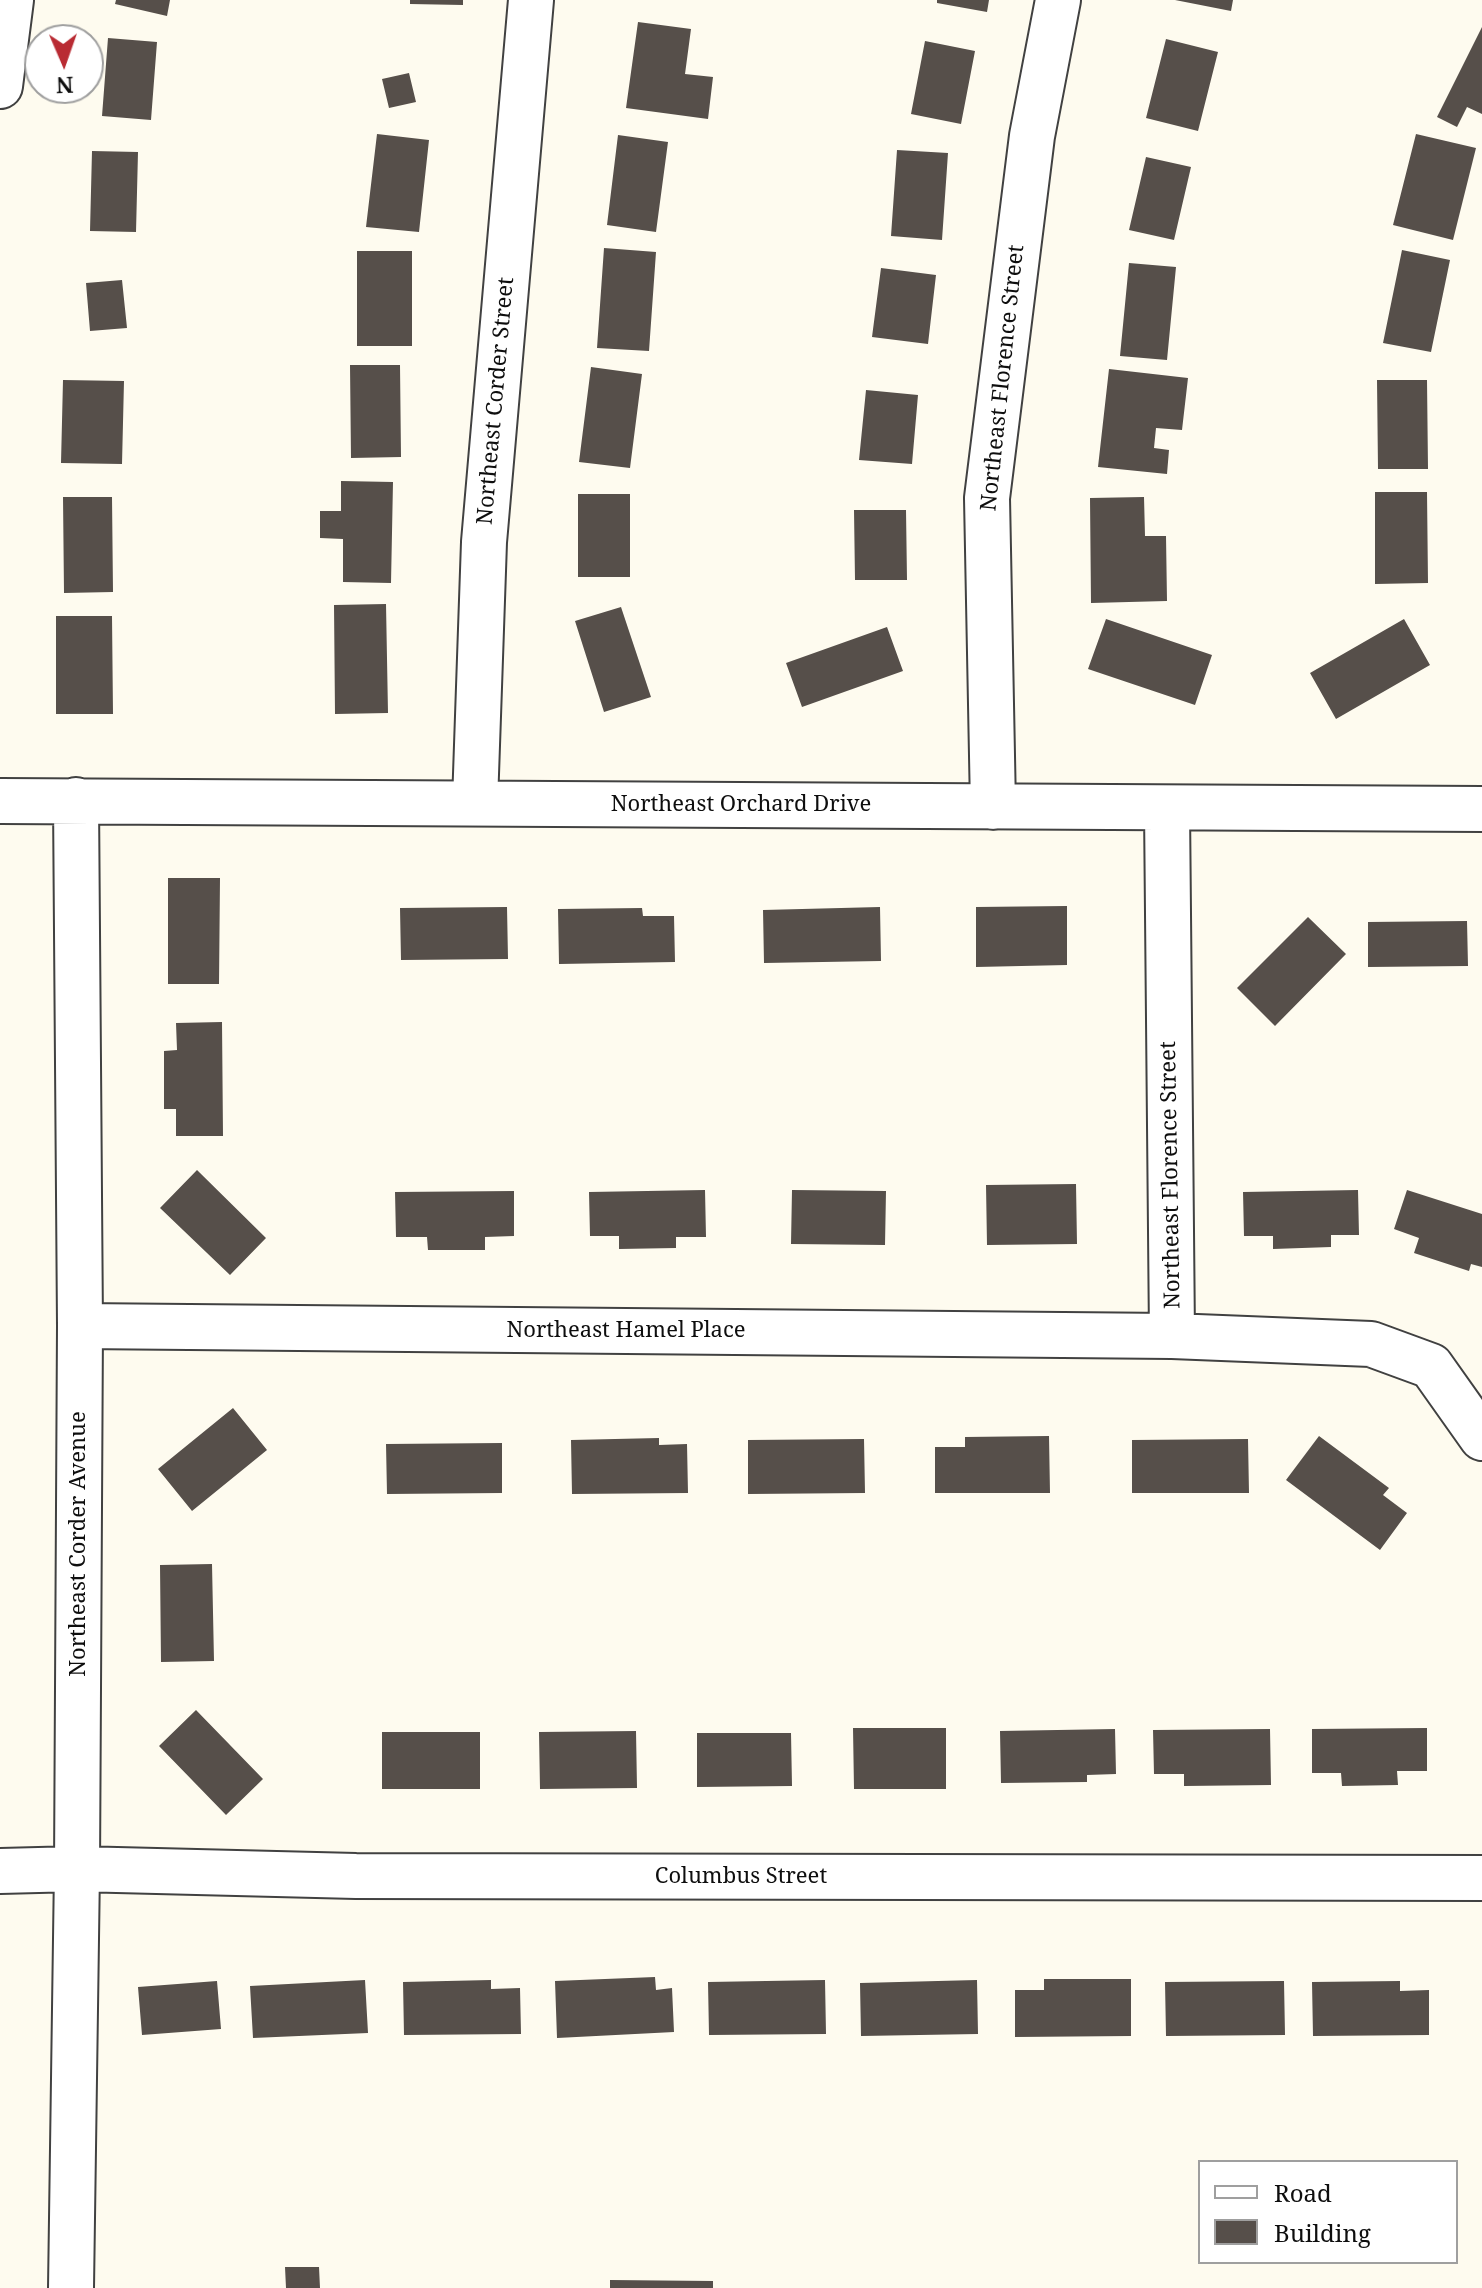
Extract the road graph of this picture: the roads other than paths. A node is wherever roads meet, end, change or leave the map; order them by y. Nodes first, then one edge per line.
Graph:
1 (11, 0) edge
2 (531, 0) edge
3 (1058, 0) edge
4 (0, 86) edge
5 (76, 800) junction
6 (0, 801) edge
7 (475, 803) junction
8 (993, 807) junction
9 (1167, 808) junction
10 (1482, 809) edge
11 (80, 1326) junction
12 (1172, 1336) junction
13 (1482, 1438) edge
14 (77, 1869) junction
15 (0, 1871) edge
16 (1482, 1878) edge
17 (71, 2288) edge

1 - 4 street
2 - 7 street, Northeast Corder Street
3 - 8 street, Northeast Florence Street
5 - 6 street, Northeast Orchard Drive
5 - 7 street, Northeast Orchard Drive
5 - 11 street, Northeast Corder Avenue
7 - 8 street, Northeast Orchard Drive
8 - 9 street, Northeast Orchard Drive
9 - 10 street, Northeast Orchard Drive
9 - 12 street, Northeast Florence Street
11 - 12 street, Northeast Hamel Place
11 - 14 street, Northeast Corder Avenue
12 - 13 street, Northeast Florence Street
14 - 15 street, Columbus Street
14 - 16 street, Columbus Street
14 - 17 street, Northeast Corder Avenue

